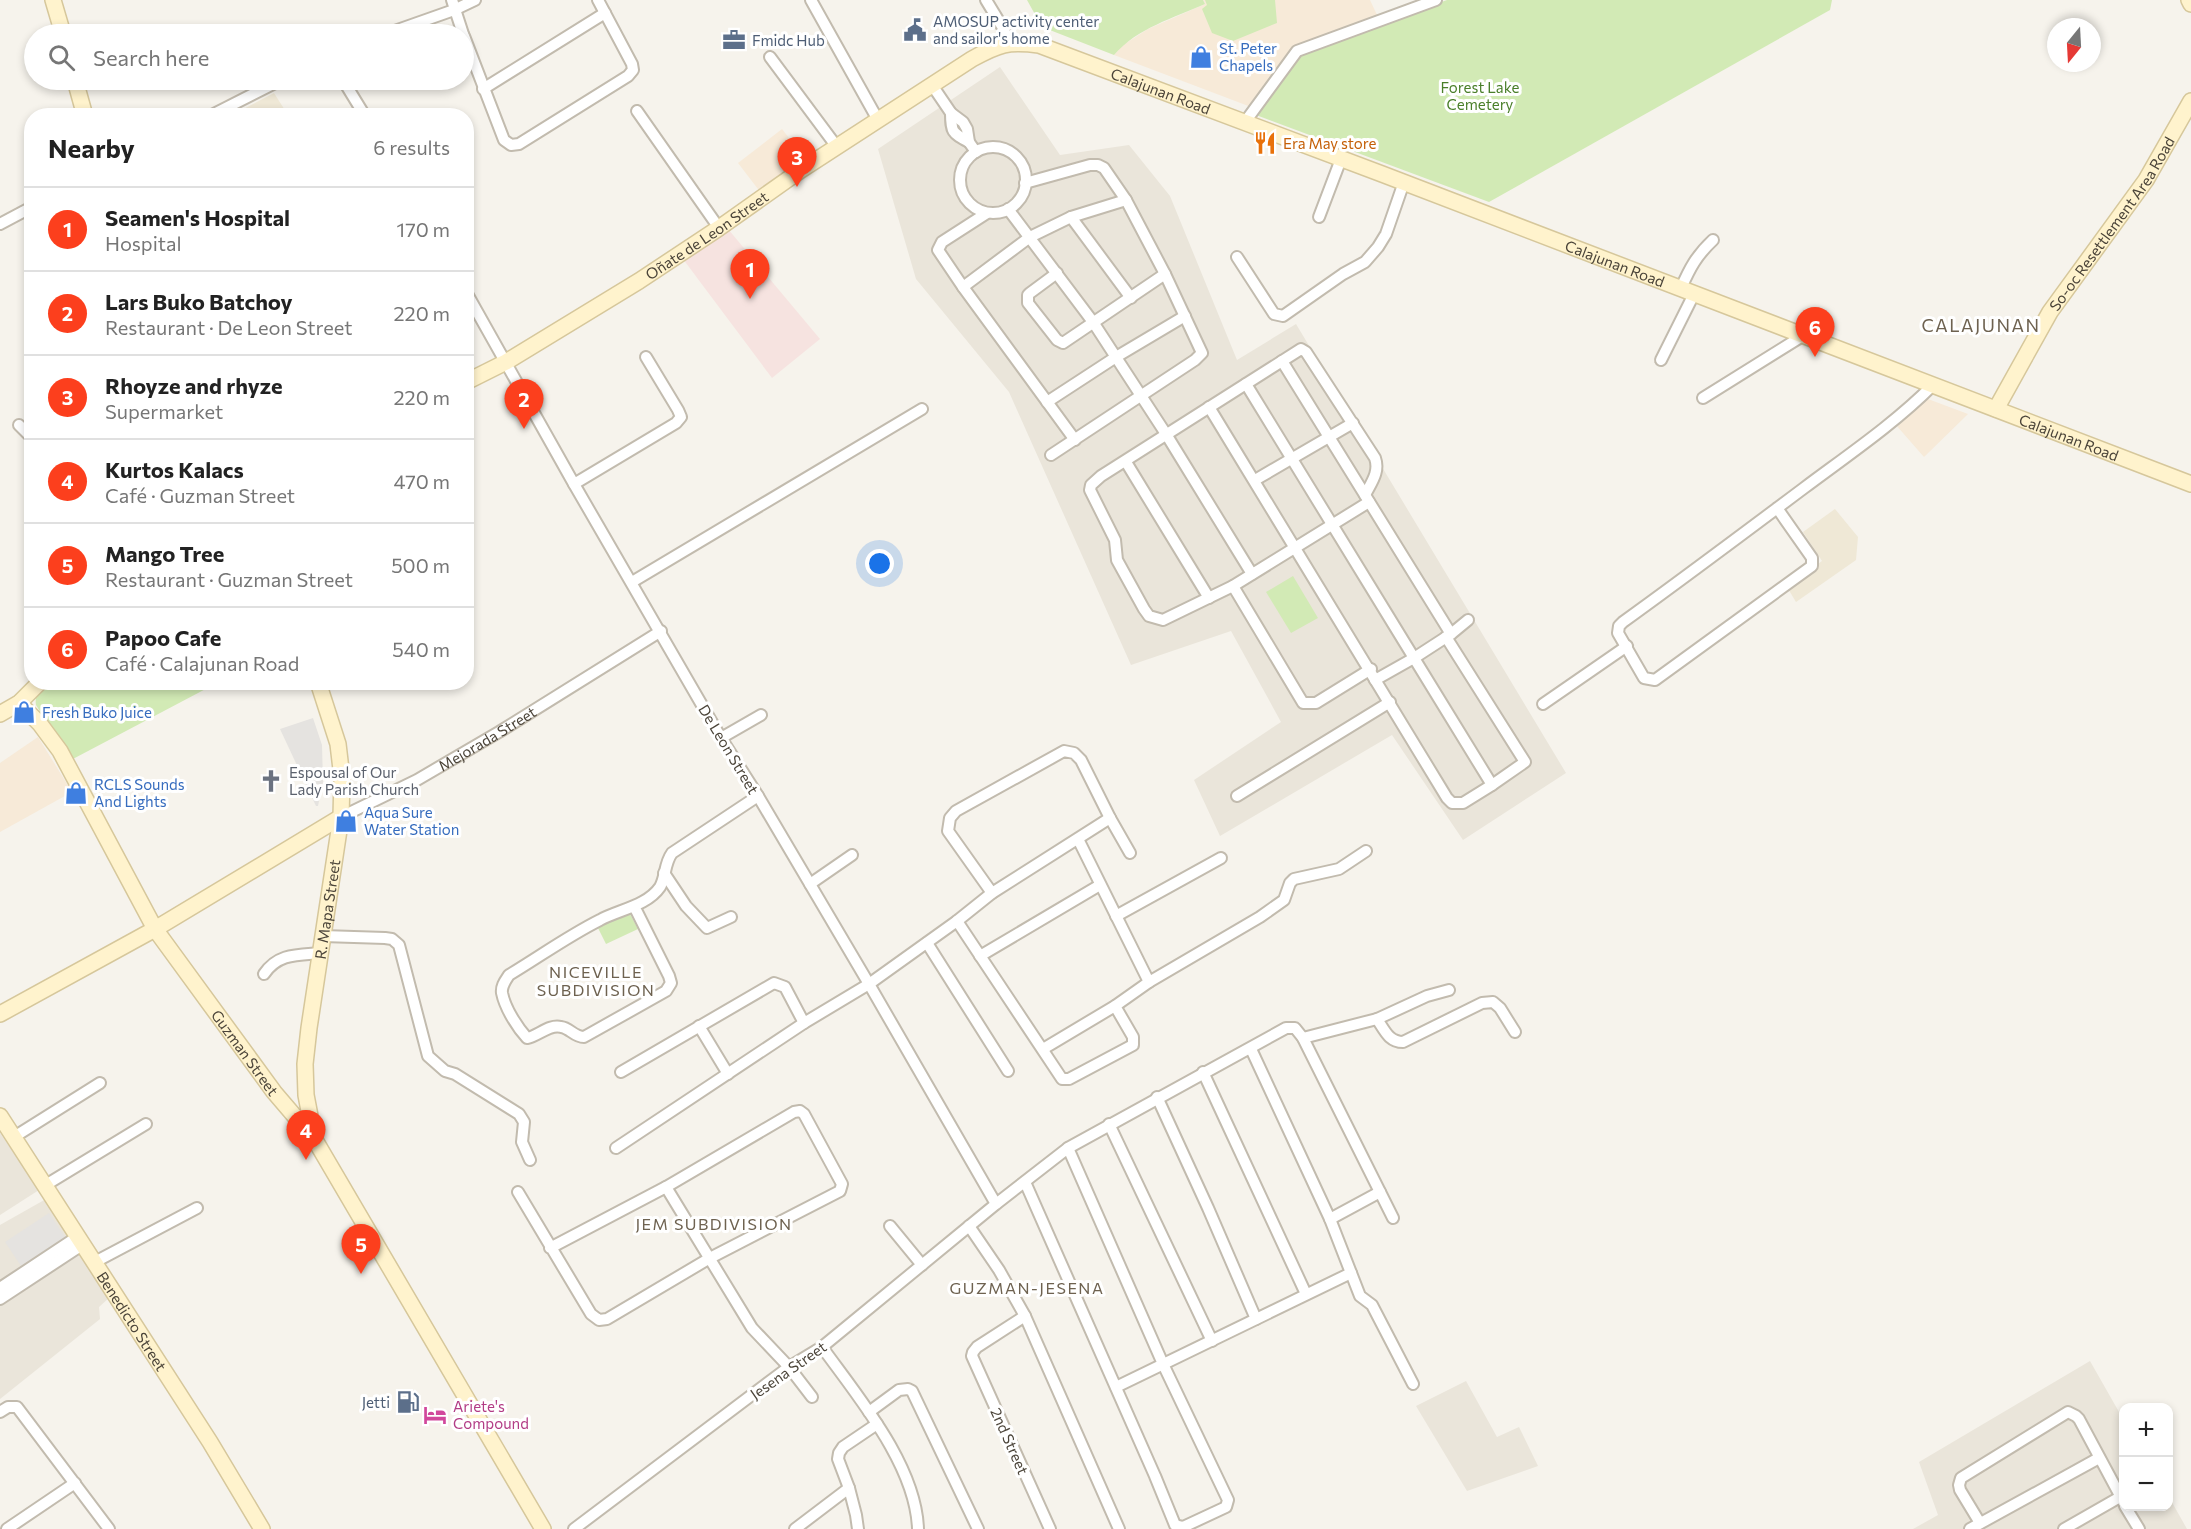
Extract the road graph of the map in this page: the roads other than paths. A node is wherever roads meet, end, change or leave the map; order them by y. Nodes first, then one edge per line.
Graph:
1 (53, 0) edge
2 (475, 0) edge
3 (598, 0) edge
4 (811, 0) edge
5 (986, 0) edge
6 (1436, 0) edge
7 (2189, 0) edge
8 (2191, 4) edge
9 (453, 5) edge
10 (605, 13) junction
11 (60, 24) edge
12 (409, 24) edge
13 (459, 24) edge
14 (1010, 43) junction
15 (1039, 45) joint
16 (770, 57) dead end
17 (474, 65) edge
18 (932, 85) junction
19 (483, 89) junction
20 (78, 90) edge
21 (261, 90) edge
22 (349, 90) edge
23 (2191, 101) edge
24 (83, 108) edge
25 (226, 108) edge
26 (360, 108) edge
27 (637, 111) dead end
28 (878, 120) junction
29 (1245, 122) junction
30 (837, 147) junction
31 (976, 152) junction
32 (1341, 159) junction
33 (1404, 182) junction
34 (1025, 183) junction
35 (1126, 200) junction
36 (1008, 209) junction
37 (24, 211) edge
38 (987, 213) junction
39 (1071, 217) junction
40 (1319, 217) dead end
41 (0, 224) edge
42 (719, 228) junction
43 (1030, 237) junction
44 (1713, 240) dead end
45 (1237, 256) dead end
46 (1057, 273) junction
47 (1165, 274) junction
48 (963, 287) junction
49 (1687, 291) junction
50 (1131, 298) junction
51 (474, 306) edge
52 (1185, 316) junction
53 (1094, 322) junction
54 (1803, 335) junction
55 (646, 357) dead end
56 (1116, 357) junction
57 (1661, 360) dead end
58 (1282, 361) junction
59 (506, 362) junction
60 (474, 378) edge
61 (1246, 384) junction
62 (1933, 385) junction
63 (1141, 396) junction
64 (1703, 398) dead end
65 (1047, 402) junction
66 (1209, 407) junction
67 (922, 409) dead end
68 (1996, 409) junction
69 (1353, 423) junction
70 (18, 425) dead end
71 (24, 431) edge
72 (1166, 434) junction
73 (1329, 437) junction
74 (1075, 440) junction
75 (1051, 455) dead end
76 (1293, 458) junction
77 (1126, 462) junction
78 (1255, 480) junction
79 (574, 484) junction
80 (2191, 484) edge
81 (1367, 498) junction
82 (1777, 508) junction
83 (1333, 524) junction
84 (1297, 548) junction
85 (1252, 574) junction
86 (632, 582) junction
87 (1233, 586) junction
88 (1209, 598) junction
89 (1468, 620) dead end
90 (661, 631) junction
91 (1449, 635) junction
92 (1627, 646) junction
93 (1414, 658) junction
94 (1371, 669) junction
95 (1376, 680) junction
96 (32, 690) edge
97 (321, 690) edge
98 (0, 699) edge
99 (1390, 702) junction
100 (19, 703) junction
101 (1543, 704) dead end
102 (0, 714) edge
103 (761, 715) dead end
104 (721, 738) junction
105 (1492, 785) junction
106 (758, 795) junction
107 (1237, 796) dead end
108 (341, 817) junction
109 (1110, 819) junction
110 (1078, 839) junction
111 (1366, 851) dead end
112 (1130, 853) dead end
113 (852, 855) dead end
114 (1221, 858) dead end
115 (664, 873) junction
116 (810, 884) junction
117 (1100, 885) junction
118 (992, 893) junction
119 (634, 906) junction
120 (1116, 916) junction
121 (731, 917) dead end
122 (957, 921) junction
123 (156, 929) junction
124 (323, 936) junction
125 (927, 943) junction
126 (321, 953) junction
127 (980, 956) junction
128 (264, 974) dead end
129 (1149, 982) junction
130 (869, 984) junction
131 (1449, 990) dead end
132 (1115, 1006) junction
133 (0, 1014) edge
134 (1377, 1019) junction
135 (804, 1023) junction
136 (699, 1026) junction
137 (1515, 1032) dead end
138 (1303, 1038) junction
139 (1043, 1049) junction
140 (1251, 1049) junction
141 (1008, 1071) dead end
142 (621, 1072) dead end
143 (1203, 1072) junction
144 (728, 1074) junction
145 (100, 1083) dead end
146 (1157, 1097) junction
147 (0, 1116) edge
148 (146, 1124) dead end
149 (1109, 1124) junction
150 (14, 1137) junction
151 (315, 1140) junction
152 (616, 1148) dead end
153 (1068, 1148) junction
154 (530, 1160) dead end
155 (1025, 1182) junction
156 (44, 1186) junction
157 (666, 1187) junction
158 (518, 1192) dead end
159 (1380, 1192) junction
160 (996, 1204) junction
161 (197, 1208) dead end
162 (1393, 1218) dead end
163 (1330, 1219) junction
164 (890, 1226) dead end
165 (969, 1226) junction
166 (80, 1241) junction
167 (550, 1248) junction
168 (710, 1258) junction
169 (93, 1263) junction
170 (922, 1265) junction
171 (1351, 1273) junction
172 (0, 1288) edge
173 (1306, 1294) junction
174 (0, 1299) edge
175 (1025, 1316) junction
176 (1256, 1319) junction
177 (1212, 1341) junction
178 (822, 1347) junction
179 (1163, 1364) junction
180 (789, 1367) junction
181 (1413, 1384) dead end
182 (1116, 1387) junction
183 (812, 1397) dead end
184 (0, 1412) edge
185 (869, 1412) junction
186 (877, 1424) junction
187 (2099, 1458) junction
188 (75, 1483) junction
189 (849, 1488) junction
190 (2119, 1495) edge
191 (2119, 1504) edge
192 (2128, 1511) edge
193 (1980, 1523) junction
194 (7, 1529) edge
195 (109, 1529) edge
196 (262, 1529) edge
197 (543, 1529) edge
198 (574, 1529) edge
199 (795, 1529) edge
200 (858, 1529) edge
201 (918, 1529) edge
202 (978, 1529) edge
203 (1050, 1529) edge
204 (1119, 1529) edge
205 (1970, 1529) edge
206 (2064, 1529) edge
207 (2139, 1529) edge

1 - 11 main road
2 - 9 street
3 - 10 street
4 - 28 street
5 - 14 street
6 - 29 street
7 - 8 main road
9 - 12 street
9 - 13 street
10 - 19 street
10 - 19 street
14 - 15 main road, Oñate de Leon Street
14 - 18 main road, Oñate de Leon Street
15 - 29 main road, Calajunan Road
16 - 30 street
17 - 19 street
18 - 28 main road, Oñate de Leon Street
18 - 31 street
20 - 24 main road
21 - 25 street
22 - 26 street
23 - 68 main road, So-oc Resettlement Area Road
27 - 42 street
28 - 30 main road, Oñate de Leon Street
29 - 32 main road, Calajunan Road
30 - 42 main road, Oñate de Leon Street
31 - 34 street
31 - 38 street
32 - 33 main road, Calajunan Road
32 - 40 street
33 - 45 street
33 - 49 main road, Calajunan Road
34 - 35 street
34 - 36 street
35 - 39 street
35 - 47 street
36 - 38 street
36 - 43 street
37 - 41 street
38 - 48 street
39 - 43 street
39 - 50 street
42 - 59 main road, Oñate de Leon Street
43 - 46 street
43 - 48 street
44 - 49 street
46 - 53 street
46 - 53 street
47 - 50 street
47 - 52 street
48 - 65 street
49 - 54 main road, Calajunan Road
49 - 57 street
50 - 53 street
51 - 59 street, De Leon Street
52 - 56 street
52 - 63 street
53 - 56 street
54 - 62 main road, Calajunan Road
54 - 64 street
55 - 79 street
56 - 63 street
56 - 65 street
58 - 61 street
58 - 69 street
58 - 73 street
59 - 60 main road, Oñate de Leon Street
59 - 79 street, De Leon Street
61 - 66 street
61 - 76 street
62 - 68 main road, Calajunan Road
62 - 82 street
63 - 72 street
63 - 74 street
65 - 74 street
66 - 72 street
66 - 78 street
67 - 86 street
68 - 80 main road, Calajunan Road
69 - 73 street
69 - 81 street
70 - 71 street
72 - 77 street
72 - 85 street
73 - 76 street
73 - 81 street
74 - 75 street
76 - 78 street
76 - 83 street
77 - 88 street
77 - 88 street
78 - 84 street
79 - 86 street, De Leon Street
81 - 83 street
81 - 91 street
82 - 92 street
82 - 92 street
83 - 84 street
83 - 93 street
84 - 85 street
84 - 94 street
85 - 87 street
86 - 90 street, De Leon Street
87 - 88 street
87 - 94 street
89 - 91 street
90 - 104 street, De Leon Street
90 - 108 street, Mejorada Street
91 - 93 street
91 - 105 street
92 - 101 street
93 - 95 street
93 - 105 street
94 - 95 street
95 - 99 street
96 - 100 main road
97 - 108 main road, R. Mapa Street
98 - 100 main road
99 - 105 street
99 - 107 street
100 - 102 main road
100 - 123 main road, Guzman Street
103 - 104 street
104 - 106 street, De Leon Street
106 - 115 street
106 - 116 street, De Leon Street
108 - 123 main road, Mejorada Street
108 - 124 main road, R. Mapa Street
109 - 110 street
109 - 112 street
109 - 118 street
110 - 117 street
110 - 118 street
111 - 129 street
113 - 116 street
114 - 120 street
115 - 119 street
115 - 121 street
116 - 130 street, De Leon Street
117 - 120 street
117 - 127 street
118 - 122 street
119 - 119 street
120 - 129 street
122 - 125 street
122 - 127 street
123 - 133 main road, Mejorada Street
123 - 151 main road, Guzman Street
124 - 126 main road, R. Mapa Street
124 - 154 street
125 - 130 street
125 - 141 street
126 - 128 street
126 - 151 main road, R. Mapa Street
127 - 139 street
129 - 132 street
130 - 135 street
130 - 160 street, De Leon Street
131 - 134 street
132 - 139 street
132 - 139 street
134 - 137 street
134 - 138 street
135 - 136 street
135 - 144 street
136 - 142 street
136 - 144 street
138 - 140 street, Jesena Street
138 - 159 street
140 - 143 street, Jesena Street
140 - 163 street
143 - 146 street, Jesena Street
143 - 173 street
144 - 152 street
145 - 150 street
146 - 149 street, Jesena Street
146 - 176 street
147 - 150 main road, Benedicto Street
148 - 156 street
149 - 153 street, Jesena Street
149 - 177 street
150 - 156 main road, Benedicto Street
151 - 197 main road, Guzman Street
153 - 155 street, Jesena Street
153 - 179 street
155 - 160 street, Jesena Street
155 - 182 street
156 - 166 main road, Benedicto Street
157 - 167 street
157 - 168 street
157 - 168 street
158 - 167 street
159 - 162 street
159 - 163 street
160 - 165 street, Jesena Street
161 - 169 street
163 - 171 street
164 - 170 street
165 - 170 street, Jesena Street
165 - 175 street
166 - 169 main road, Benedicto Street
166 - 172 street
166 - 174 street
167 - 168 street
168 - 180 street
169 - 196 main road, Benedicto Street
170 - 178 street, Jesena Street
171 - 173 street
171 - 181 street
173 - 176 street
175 - 203 street, 2nd Street
175 - 204 street
176 - 177 street
177 - 179 street
178 - 180 street, Jesena Street
178 - 185 street
179 - 182 street
179 - 182 street
180 - 183 street
180 - 198 street, Jesena Street
184 - 188 street
185 - 186 street
185 - 202 street
186 - 189 street
186 - 201 street
187 - 190 street
187 - 193 street
187 - 193 street
188 - 194 street
188 - 195 street
189 - 199 street
189 - 200 street
191 - 206 street
192 - 207 street
193 - 205 street

